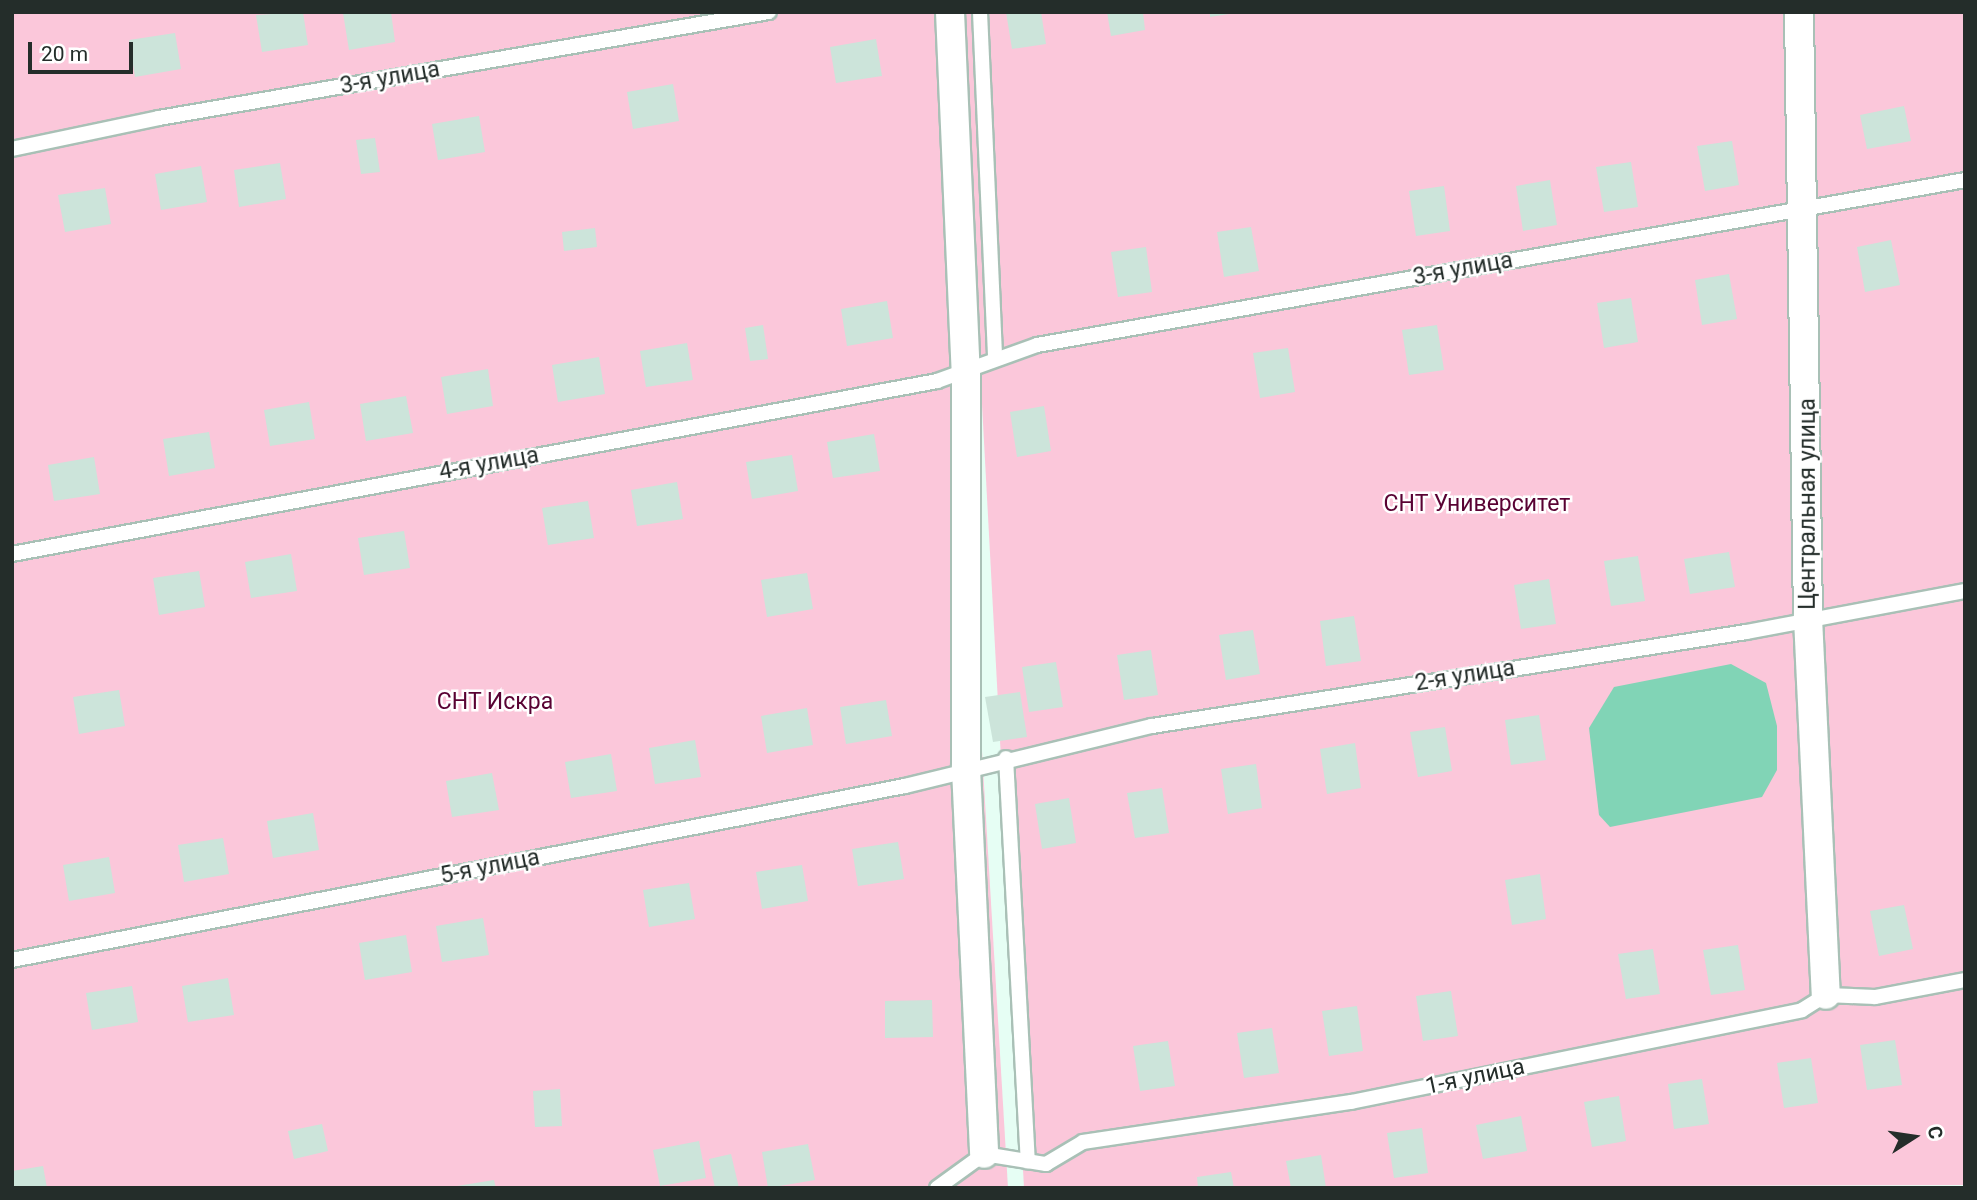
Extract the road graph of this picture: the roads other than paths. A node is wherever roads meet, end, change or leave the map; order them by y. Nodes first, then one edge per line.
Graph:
1 (769, 12) edge
2 (950, 12) edge
3 (980, 12) edge
4 (1799, 12) edge
5 (12, 149) edge
6 (1965, 180) edge
7 (1806, 208) junction
8 (995, 357) junction
9 (966, 372) junction
10 (12, 554) edge
11 (1965, 591) edge
12 (1808, 618) junction
13 (1006, 758) junction
14 (966, 769) junction
15 (12, 960) edge
16 (1965, 980) edge
17 (1826, 995) junction
18 (984, 1154) junction
19 (1028, 1161) junction
20 (937, 1188) edge

1 - 5 lane, 3-я улица
2 - 9 street
3 - 8 lane
4 - 7 street, Центральная улица
6 - 7 lane, 3-я улица
7 - 8 lane, 3-я улица
7 - 12 street, Центральная улица
8 - 9 lane, 3-я улица
9 - 10 lane, 4-я улица
9 - 14 street
11 - 12 lane, 2-я улица
12 - 13 lane, 2-я улица
12 - 17 street, Центральная улица
13 - 14 lane, 2-я улица
13 - 19 lane
14 - 15 lane, 5-я улица
14 - 18 street
16 - 17 lane
17 - 19 lane, 1-я улица
18 - 19 lane, 1-я улица
18 - 20 lane

